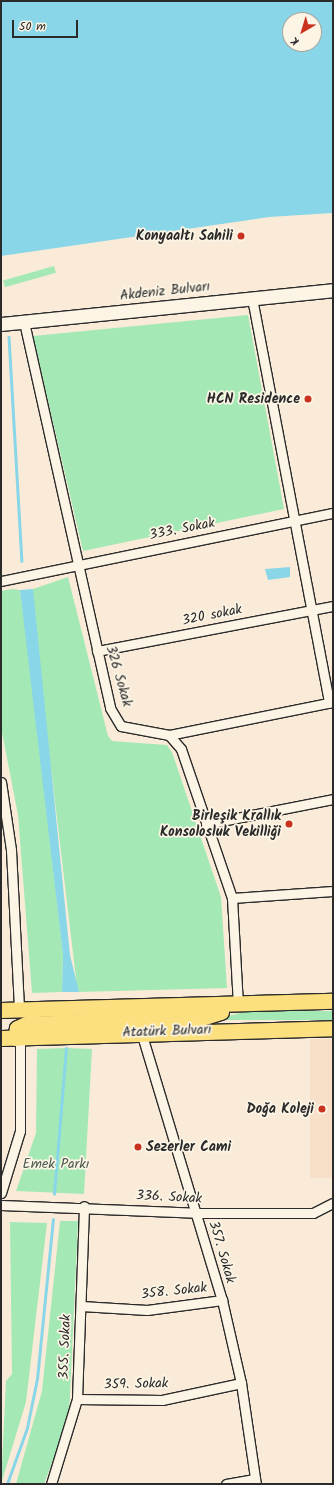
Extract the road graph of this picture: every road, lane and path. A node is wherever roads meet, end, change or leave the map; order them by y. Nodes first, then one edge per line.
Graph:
1 (333, 290) edge
2 (252, 298) junction
3 (24, 322) junction
4 (1, 324) edge
5 (333, 513) edge
6 (293, 521) junction
7 (76, 565) junction
8 (1, 581) edge
9 (333, 606) edge
10 (312, 611) junction
11 (97, 651) junction
12 (331, 703) edge
13 (169, 735) junction
14 (1, 782) edge
15 (333, 800) edge
16 (206, 824) junction
17 (333, 891) edge
18 (232, 898) junction
19 (333, 1001) edge
20 (238, 1006) junction
21 (13, 1024) edge
22 (333, 1028) edge
23 (141, 1032) junction
24 (1, 1194) edge
25 (333, 1203) edge
26 (1, 1206) edge
27 (84, 1206) junction
28 (196, 1213) junction
29 (222, 1300) junction
30 (81, 1306) junction
31 (241, 1383) junction
32 (77, 1399) junction
33 (255, 1481) edge
34 (51, 1484) edge
35 (226, 1484) edge

1 - 2 main road, Akdeniz Bulvarı
2 - 3 main road, Akdeniz Bulvarı
2 - 6 street
3 - 4 main road, Akdeniz Bulvarı
3 - 7 street, 326 Sokak
5 - 6 street, 333. Sokak
6 - 7 street, 333. Sokak
6 - 10 street
7 - 8 street, 333. Sokak
7 - 11 street, 326 Sokak
9 - 10 street, 320 sokak
10 - 11 street, 320 sokak
10 - 12 street
11 - 13 street, 326 Sokak
12 - 13 street
13 - 16 street
14 - 21 street
15 - 16 street
16 - 18 street
17 - 18 street
18 - 20 street
19 - 20 main road, Atatürk Bulvarı
20 - 21 main road, Atatürk Bulvarı
21 - 23 main road, Atatürk Bulvarı
21 - 24 street
22 - 23 main road, Atatürk Bulvarı
23 - 28 street, 357. Sokak
25 - 28 street, 336. Sokak
26 - 27 street, 336. Sokak
27 - 28 street, 336. Sokak
27 - 30 street, 355. Sokak
28 - 29 street, 357. Sokak
29 - 30 street, 358. Sokak
29 - 31 street, 357. Sokak
30 - 32 street, 355. Sokak
31 - 32 street, 359. Sokak
31 - 33 street, 357. Sokak
32 - 34 street, 355. Sokak
33 - 35 street

